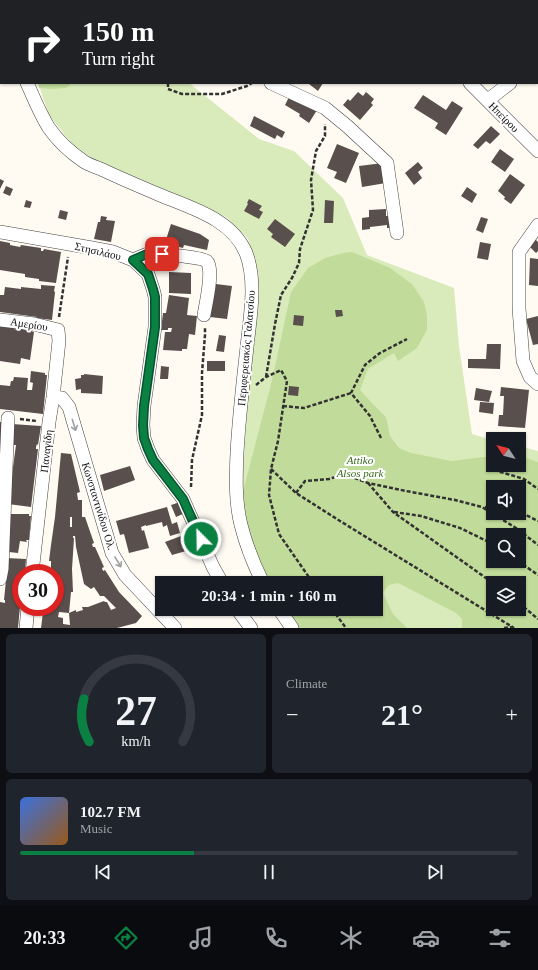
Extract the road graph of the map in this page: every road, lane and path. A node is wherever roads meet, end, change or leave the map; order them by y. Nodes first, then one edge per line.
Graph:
1 (27, 84) edge
2 (168, 84) edge
3 (250, 84) edge
4 (273, 84) edge
5 (471, 84) edge
6 (509, 84) edge
7 (488, 100) junction
8 (325, 108) junction
9 (538, 151) edge
10 (538, 225) edge
11 (0, 232) edge
12 (396, 233) dead end
13 (70, 244) junction
14 (133, 260) junction
15 (204, 315) joint
16 (0, 320) edge
17 (58, 330) junction
18 (408, 339) dead end
19 (534, 380) edge
20 (351, 393) junction
21 (53, 397) junction
22 (283, 406) junction
23 (8, 418) joint
24 (49, 422) junction
25 (381, 438) dead end
26 (270, 469) junction
27 (501, 472) edge
28 (368, 482) junction
29 (538, 489) edge
30 (296, 493) junction
31 (482, 507) junction
32 (486, 508) edge
33 (188, 509) junction
34 (393, 512) junction
35 (526, 515) edge
36 (538, 521) edge
37 (486, 540) edge
38 (538, 546) edge
39 (33, 564) edge
40 (526, 567) edge
41 (538, 575) edge
42 (218, 576) edge
43 (260, 576) edge
44 (308, 576) edge
45 (486, 578) edge
46 (0, 579) edge
47 (526, 609) edge
48 (27, 616) edge
49 (242, 616) edge
50 (284, 616) edge
51 (337, 616) edge
52 (538, 619) edge
53 (513, 627) edge
54 (26, 628) edge
55 (175, 628) edge
56 (251, 628) edge
57 (292, 628) edge
58 (346, 628) edge
59 (504, 628) edge

1 - 43 street, Περιφερειακός Γαλατσίου
2 - 3 path
4 - 8 street
5 - 7 street, Ηπείρου
6 - 7 street
7 - 9 street, Ηπείρου
8 - 12 street
8 - 22 path
10 - 19 street
11 - 13 street, Στησιλάου
13 - 14 street, Στησιλάου
13 - 17 path
14 - 15 street
14 - 33 street, Στησιλάου
15 - 33 path
16 - 17 street, Αμερίου
17 - 21 street, Παναγίδη
18 - 20 path
20 - 22 path
20 - 25 path
21 - 24 street, Παναγίδη
21 -> 55 street, Κωνσταντινίδου Ολ.
22 - 26 path
23 - 24 path
23 - 46 street
24 - 39 street, Παναγίδη
26 - 30 path
26 - 44 path
27 - 29 path
28 - 30 path
28 - 31 path
28 - 34 path
30 - 53 path
31 - 32 path
31 - 38 path
33 - 42 street, Στησιλάου
34 - 37 path
34 - 45 path
35 - 36 path
40 - 41 path
47 - 52 path
48 - 54 street
49 - 56 street
50 - 57 street
51 - 58 path
53 - 59 path

